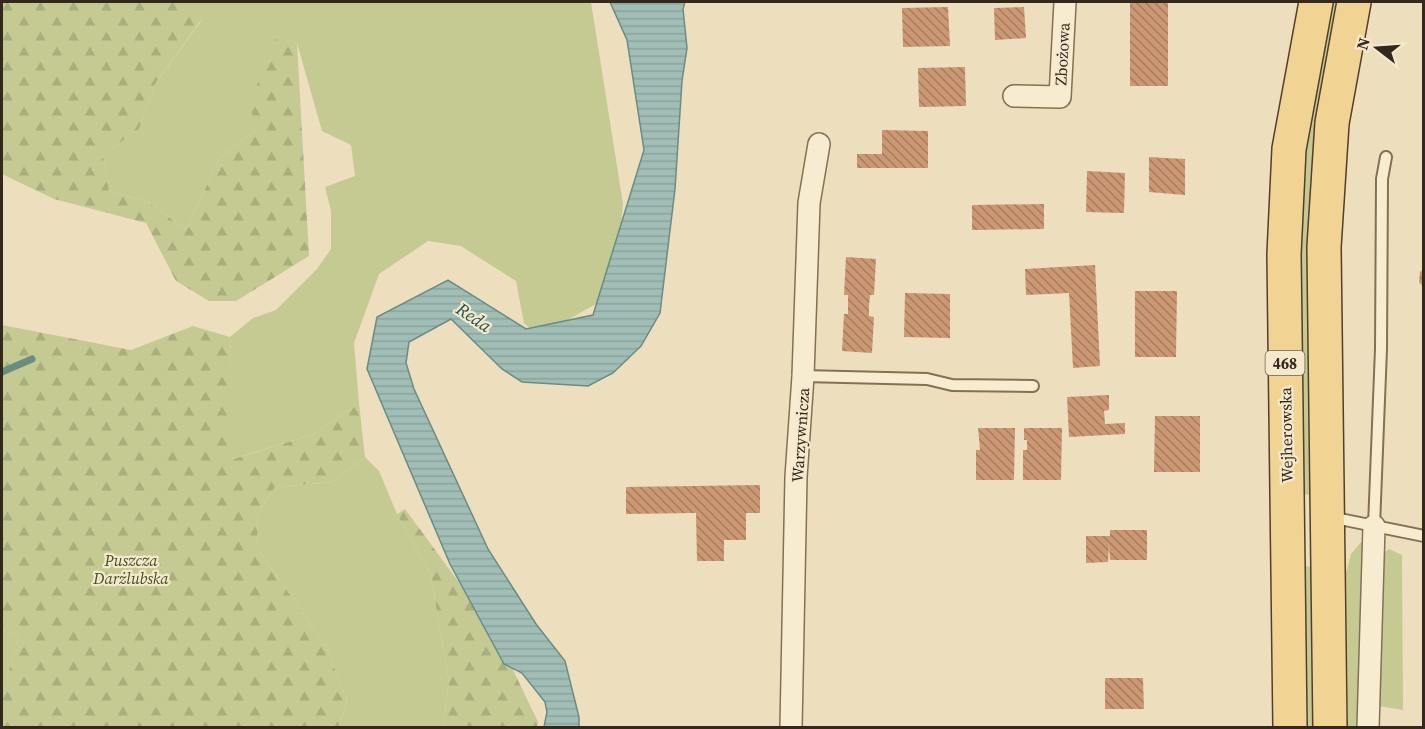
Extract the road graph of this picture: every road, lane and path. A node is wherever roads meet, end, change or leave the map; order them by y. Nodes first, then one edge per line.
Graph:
1 (1065, 2) edge
2 (1316, 2) edge
3 (1354, 2) edge
4 (1014, 96) dead end
5 (819, 144) dead end
6 (1386, 158) dead end
7 (803, 376) junction
8 (1033, 386) dead end
9 (1327, 516) junction
10 (1374, 526) junction
11 (1424, 536) edge
12 (791, 728) edge
13 (1290, 728) edge
14 (1330, 728) edge
15 (1368, 728) edge

1 - 4 street, Zbożowa
2 - 13 main road, Wejherowska / 468
3 - 9 main road, 468
5 - 7 street, Warzywnicza
6 - 10 lane
7 - 8 lane
7 - 12 street, Warzywnicza
9 - 10 lane
9 - 14 main road, 468
10 - 11 lane
10 - 15 street

